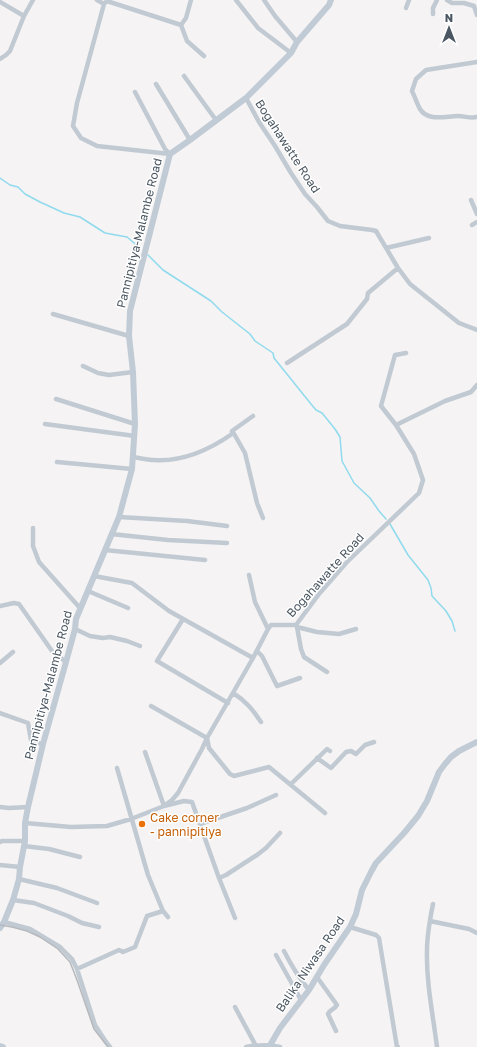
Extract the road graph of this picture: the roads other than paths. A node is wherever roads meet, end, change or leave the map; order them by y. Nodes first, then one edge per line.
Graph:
1 (33, 0) edge
2 (97, 0) edge
3 (191, 0) edge
4 (236, 0) edge
5 (264, 0) edge
6 (331, 0) edge
7 (409, 0) edge
8 (437, 0) edge
9 (447, 0) edge
10 (466, 1) edge
11 (0, 2) edge
12 (104, 4) junction
13 (475, 6) edge
14 (406, 8) dead end
15 (433, 14) dead end
16 (477, 15) edge
17 (24, 16) junction
18 (181, 25) junction
19 (297, 42) junction
20 (291, 53) junction
21 (204, 56) dead end
22 (0, 59) edge
23 (477, 62) edge
24 (184, 76) dead end
25 (156, 84) dead end
26 (135, 92) dead end
27 (246, 98) junction
28 (477, 117) edge
29 (216, 120) junction
30 (190, 140) junction
31 (170, 154) junction
32 (471, 200) dead end
33 (477, 214) edge
34 (477, 222) edge
35 (472, 225) dead end
36 (429, 238) dead end
37 (386, 248) junction
38 (398, 268) junction
39 (54, 314) dead end
40 (477, 330) edge
41 (129, 336) junction
42 (406, 353) dead end
43 (287, 363) dead end
44 (83, 366) dead end
45 (133, 372) junction
46 (477, 384) edge
47 (56, 399) dead end
48 (253, 416) dead end
49 (45, 424) dead end
50 (135, 424) junction
51 (396, 425) junction
52 (232, 431) junction
53 (135, 436) junction
54 (133, 457) junction
55 (57, 462) dead end
56 (132, 469) junction
57 (119, 517) junction
58 (263, 518) dead end
59 (228, 526) dead end
60 (33, 528) dead end
61 (111, 534) junction
62 (227, 543) dead end
63 (104, 550) junction
64 (205, 560) dead end
65 (249, 575) dead end
66 (94, 576) junction
67 (88, 591) junction
68 (0, 606) edge
69 (80, 608) junction
70 (128, 608) dead end
71 (183, 619) junction
72 (297, 626) junction
73 (74, 629) junction
74 (268, 629) junction
75 (356, 629) dead end
76 (140, 646) dead end
77 (257, 650) junction
78 (13, 652) dead end
79 (253, 658) junction
80 (66, 662) junction
81 (0, 663) edge
82 (327, 672) dead end
83 (300, 678) dead end
84 (233, 693) junction
85 (228, 703) junction
86 (151, 706) dead end
87 (0, 713) edge
88 (261, 722) dead end
89 (207, 738) junction
90 (374, 742) dead end
91 (477, 742) edge
92 (43, 744) junction
93 (330, 751) dead end
94 (145, 752) dead end
95 (317, 758) junction
96 (117, 768) dead end
97 (291, 784) junction
98 (276, 795) dead end
99 (164, 806) junction
100 (0, 807) edge
101 (28, 807) junction
102 (326, 813) dead end
103 (131, 819) junction
104 (25, 823) junction
105 (200, 824) junction
106 (280, 833) dead end
107 (0, 842) edge
108 (25, 844) junction
109 (80, 857) dead end
110 (0, 865) edge
111 (20, 867) junction
112 (19, 878) junction
113 (219, 878) junction
114 (13, 900) junction
115 (97, 903) dead end
116 (433, 904) dead end
117 (163, 911) junction
118 (168, 918) dead end
119 (235, 918) dead end
120 (430, 921) junction
121 (4, 922) junction
122 (99, 927) dead end
123 (350, 927) junction
124 (0, 928) edge
125 (477, 932) edge
126 (284, 951) dead end
127 (276, 955) dead end
128 (77, 969) junction
129 (317, 976) junction
130 (309, 990) junction
131 (301, 1000) junction
132 (235, 1007) dead end
133 (336, 1031) dead end
134 (0, 1046) edge
135 (256, 1046) junction
136 (269, 1046) edge
137 (3, 1047) edge
138 (110, 1047) edge
139 (246, 1047) edge
140 (280, 1047) edge
141 (398, 1047) edge
142 (437, 1047) edge

1 - 17 street
2 - 12 street
3 - 18 street
4 - 20 street
5 - 19 street
6 - 19 street, Pannipitiya-Malambe Road
7 - 14 street
8 - 15 street
9 - 10 street
10 - 13 street
11 - 17 street
12 - 18 street
12 - 31 street
13 - 16 street
17 - 22 street
18 - 21 street
19 - 20 street, Pannipitiya-Malambe Road
20 - 27 street, Pannipitiya-Malambe Road
23 - 28 street
24 - 29 street
25 - 30 street
26 - 31 street
27 - 29 street, Pannipitiya-Malambe Road
27 - 37 street, Bogahawatte Road
29 - 30 street, Pannipitiya-Malambe Road
30 - 31 street, Pannipitiya-Malambe Road
31 - 41 street, Pannipitiya-Malambe Road
32 - 33 street
34 - 35 street
36 - 37 street
37 - 38 street, Bogahawatte Road
38 - 40 street, Bogahawatte Road
38 - 43 street
39 - 41 street
41 - 45 street, Pannipitiya-Malambe Road
42 - 51 street, Bogahawatte Road
44 - 45 street
45 - 50 street, Pannipitiya-Malambe Road
46 - 51 street
47 - 50 street
48 - 52 street
49 - 53 street
50 - 53 street, Pannipitiya-Malambe Road
51 - 72 street, Bogahawatte Road
52 - 54 street
52 - 58 street
53 - 54 street, Pannipitiya-Malambe Road
54 - 56 street, Pannipitiya-Malambe Road
55 - 56 street
56 - 57 street, Pannipitiya-Malambe Road
57 - 59 street
57 - 61 street, Pannipitiya-Malambe Road
60 - 69 street
61 - 62 street
61 - 63 street, Pannipitiya-Malambe Road
63 - 64 street
63 - 66 street, Pannipitiya-Malambe Road
65 - 74 street
66 - 67 street, Pannipitiya-Malambe Road
66 - 71 street
67 - 69 street, Pannipitiya-Malambe Road
67 - 70 street
68 - 80 street
69 - 73 street, Pannipitiya-Malambe Road
71 - 79 street
71 - 85 street
72 - 74 street, Bogahawatte Road
72 - 75 street
72 - 82 street
73 - 76 street
73 - 80 street, Pannipitiya-Malambe Road
74 - 77 street
77 - 79 street
77 - 83 street
78 - 81 street
79 - 84 street
80 - 92 street, Pannipitiya-Malambe Road
84 - 85 street
84 - 88 street
85 - 89 street
86 - 89 street
87 - 92 street
89 - 97 street
89 - 99 street
90 - 95 street
91 - 123 street, Balika Niwasa Road
92 - 101 street, Pannipitiya-Malambe Road
93 - 95 street
94 - 99 street
95 - 97 street
96 - 103 street
97 - 102 street
98 - 105 street
99 - 103 street
99 - 105 street
100 - 101 street
101 - 104 street, Pannipitiya-Malambe Road
103 - 104 street
103 - 117 street
104 - 108 street, Pannipitiya-Malambe Road
105 - 113 street
106 - 113 street
107 - 108 street
108 - 109 street
108 - 111 street, Pannipitiya-Malambe Road
110 - 111 street
111 - 112 street, Pannipitiya-Malambe Road
112 - 114 street, Pannipitiya-Malambe Road
112 - 115 street
113 - 119 street
114 - 121 street, Pannipitiya-Malambe Road
114 - 122 street
116 - 120 street
117 - 118 street
117 - 128 street
120 - 125 street
120 - 142 street
121 - 124 street, Pannipitiya-Malambe Road
121 - 128 street
123 - 129 street, Balika Niwasa Road
123 - 141 street
126 - 130 street
127 - 131 street
128 - 138 street
129 - 130 street, Balika Niwasa Road
129 - 133 street
130 - 131 street, Balika Niwasa Road
131 - 136 street, Balika Niwasa Road
132 - 135 street
134 - 137 street
135 - 136 street
135 - 139 street
136 - 140 street

